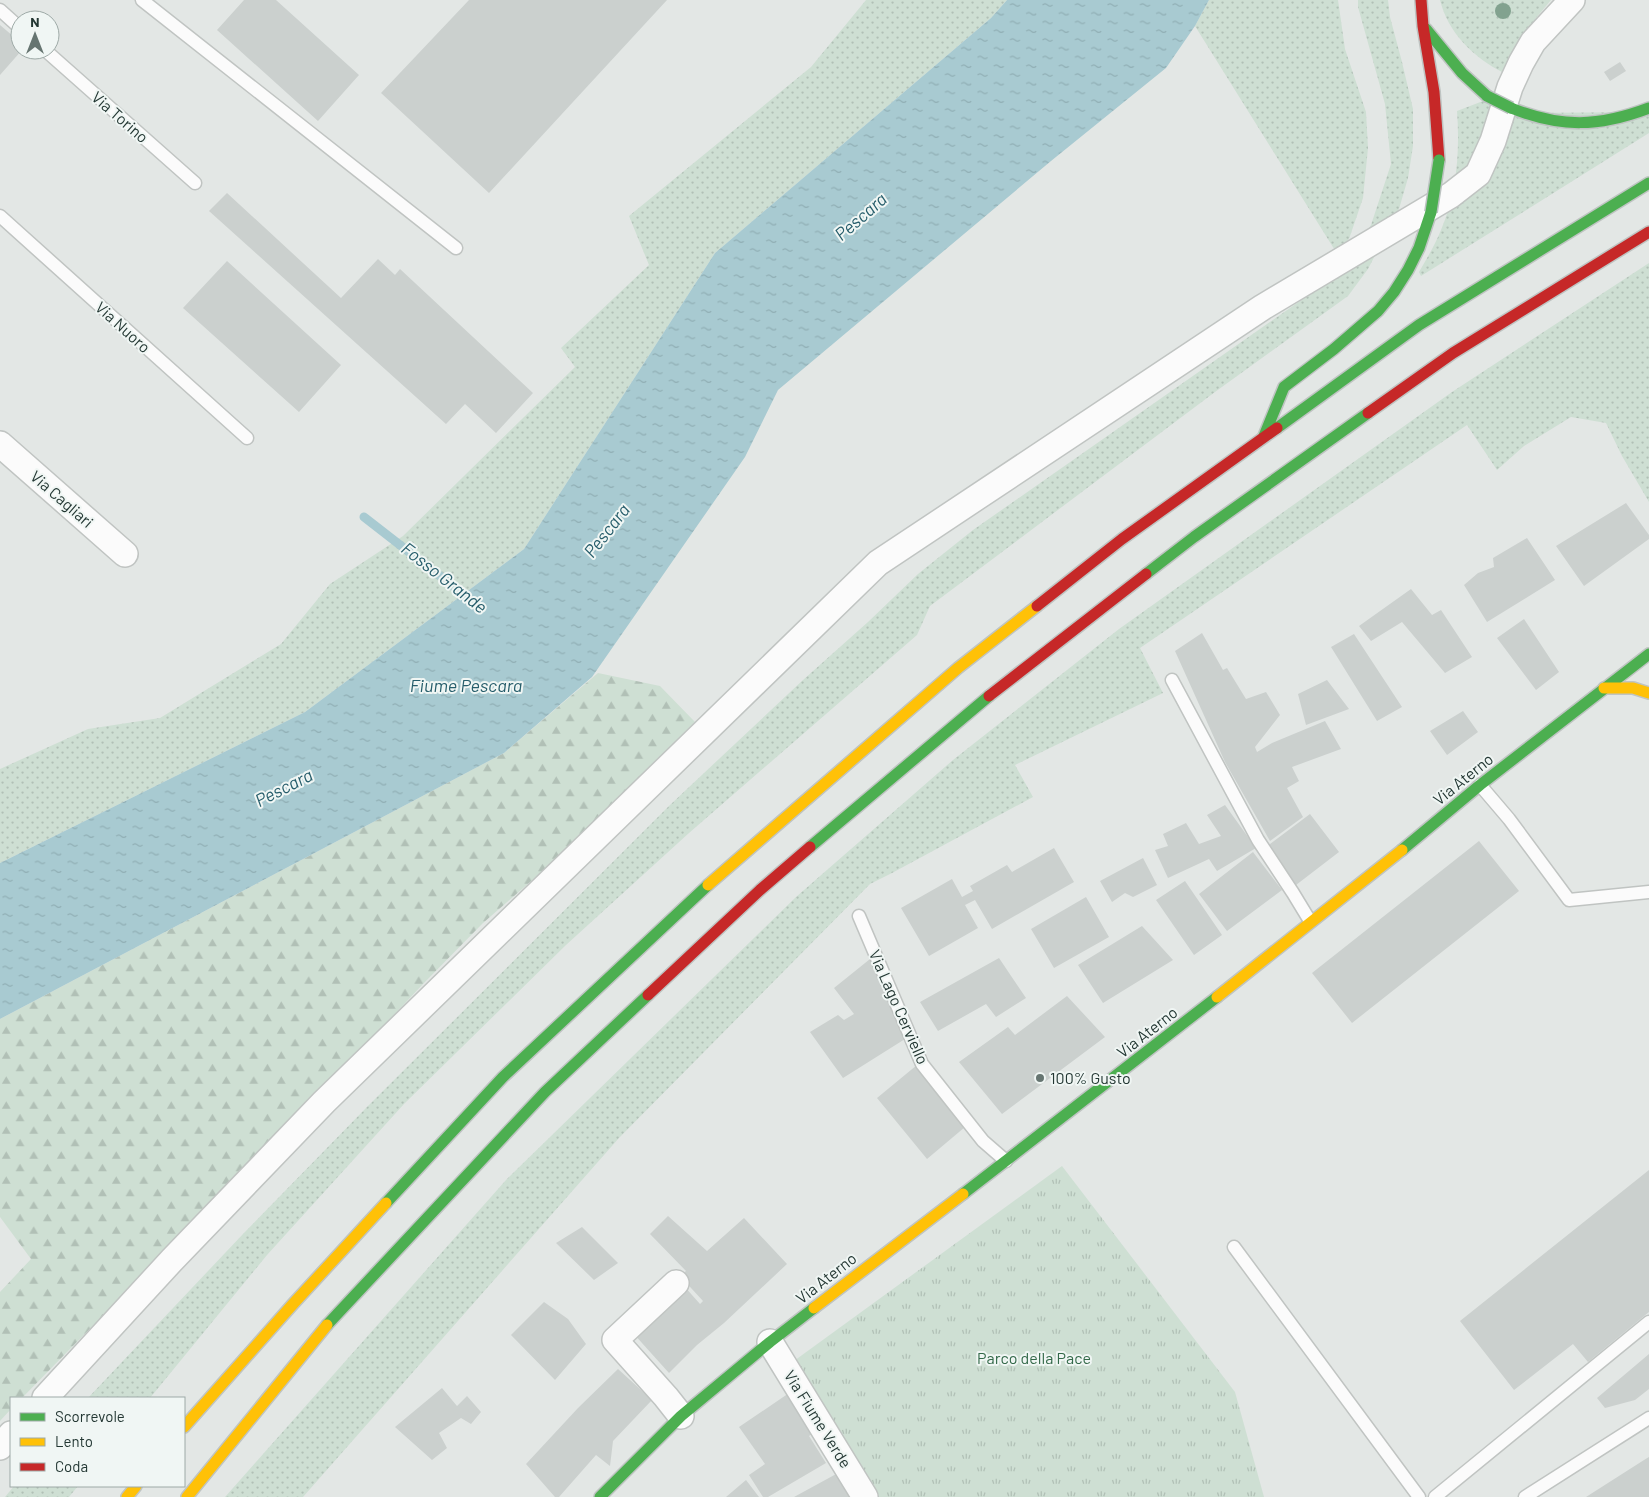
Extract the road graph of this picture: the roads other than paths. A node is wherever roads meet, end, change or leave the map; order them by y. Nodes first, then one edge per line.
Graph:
1 (142, 0) edge
2 (1421, 0) edge
3 (1572, 0) edge
4 (0, 10) edge
5 (10, 19) edge
6 (1423, 26) junction
7 (56, 60) edge
8 (1649, 108) edge
9 (1649, 182) edge
10 (195, 183) dead end
11 (0, 216) edge
12 (1649, 232) edge
13 (456, 248) dead end
14 (1264, 436) junction
15 (247, 438) dead end
16 (0, 444) edge
17 (125, 554) dead end
18 (1649, 654) edge
19 (1172, 680) dead end
20 (1604, 688) junction
21 (1649, 693) edge
22 (1480, 785) junction
23 (1649, 892) edge
24 (859, 916) dead end
25 (1310, 921) junction
26 (1006, 1161) junction
27 (1234, 1247) dead end
28 (676, 1283) dead end
29 (1649, 1322) edge
30 (770, 1342) junction
31 (46, 1397) edge
32 (681, 1416) junction
33 (1649, 1418) edge
34 (185, 1426) edge
35 (10, 1435) edge
36 (0, 1447) edge
37 (135, 1487) edge
38 (127, 1497) edge
39 (187, 1497) edge
40 (600, 1497) edge
41 (865, 1497) edge
42 (1419, 1497) edge
43 (1435, 1497) edge
44 (1525, 1497) edge

1 - 13 lane
2 - 6 main road
3 - 31 street
4 - 5 lane
6 - 8 main road, bridge
6 - 14 main road, bridge
7 - 10 lane, Via Torino
9 - 14 main road
11 - 15 lane, Via Nuoro
12 - 39 main road
14 - 34 main road
16 - 17 street, Via Cagliari
18 - 20 main road, Via Aterno
19 - 25 lane
20 - 21 main road
20 - 22 main road, Via Aterno
22 - 23 lane
22 - 25 main road, Via Aterno
24 - 26 lane, Via Lago Cerviello
25 - 26 main road, Via Aterno
26 - 30 main road, Via Aterno
27 - 42 lane
28 - 32 street
29 - 43 lane
30 - 32 main road, Via Aterno
30 - 41 street, Via Fiume Verde
32 - 40 main road, Via Aterno
33 - 44 lane
35 - 36 street
37 - 38 main road

